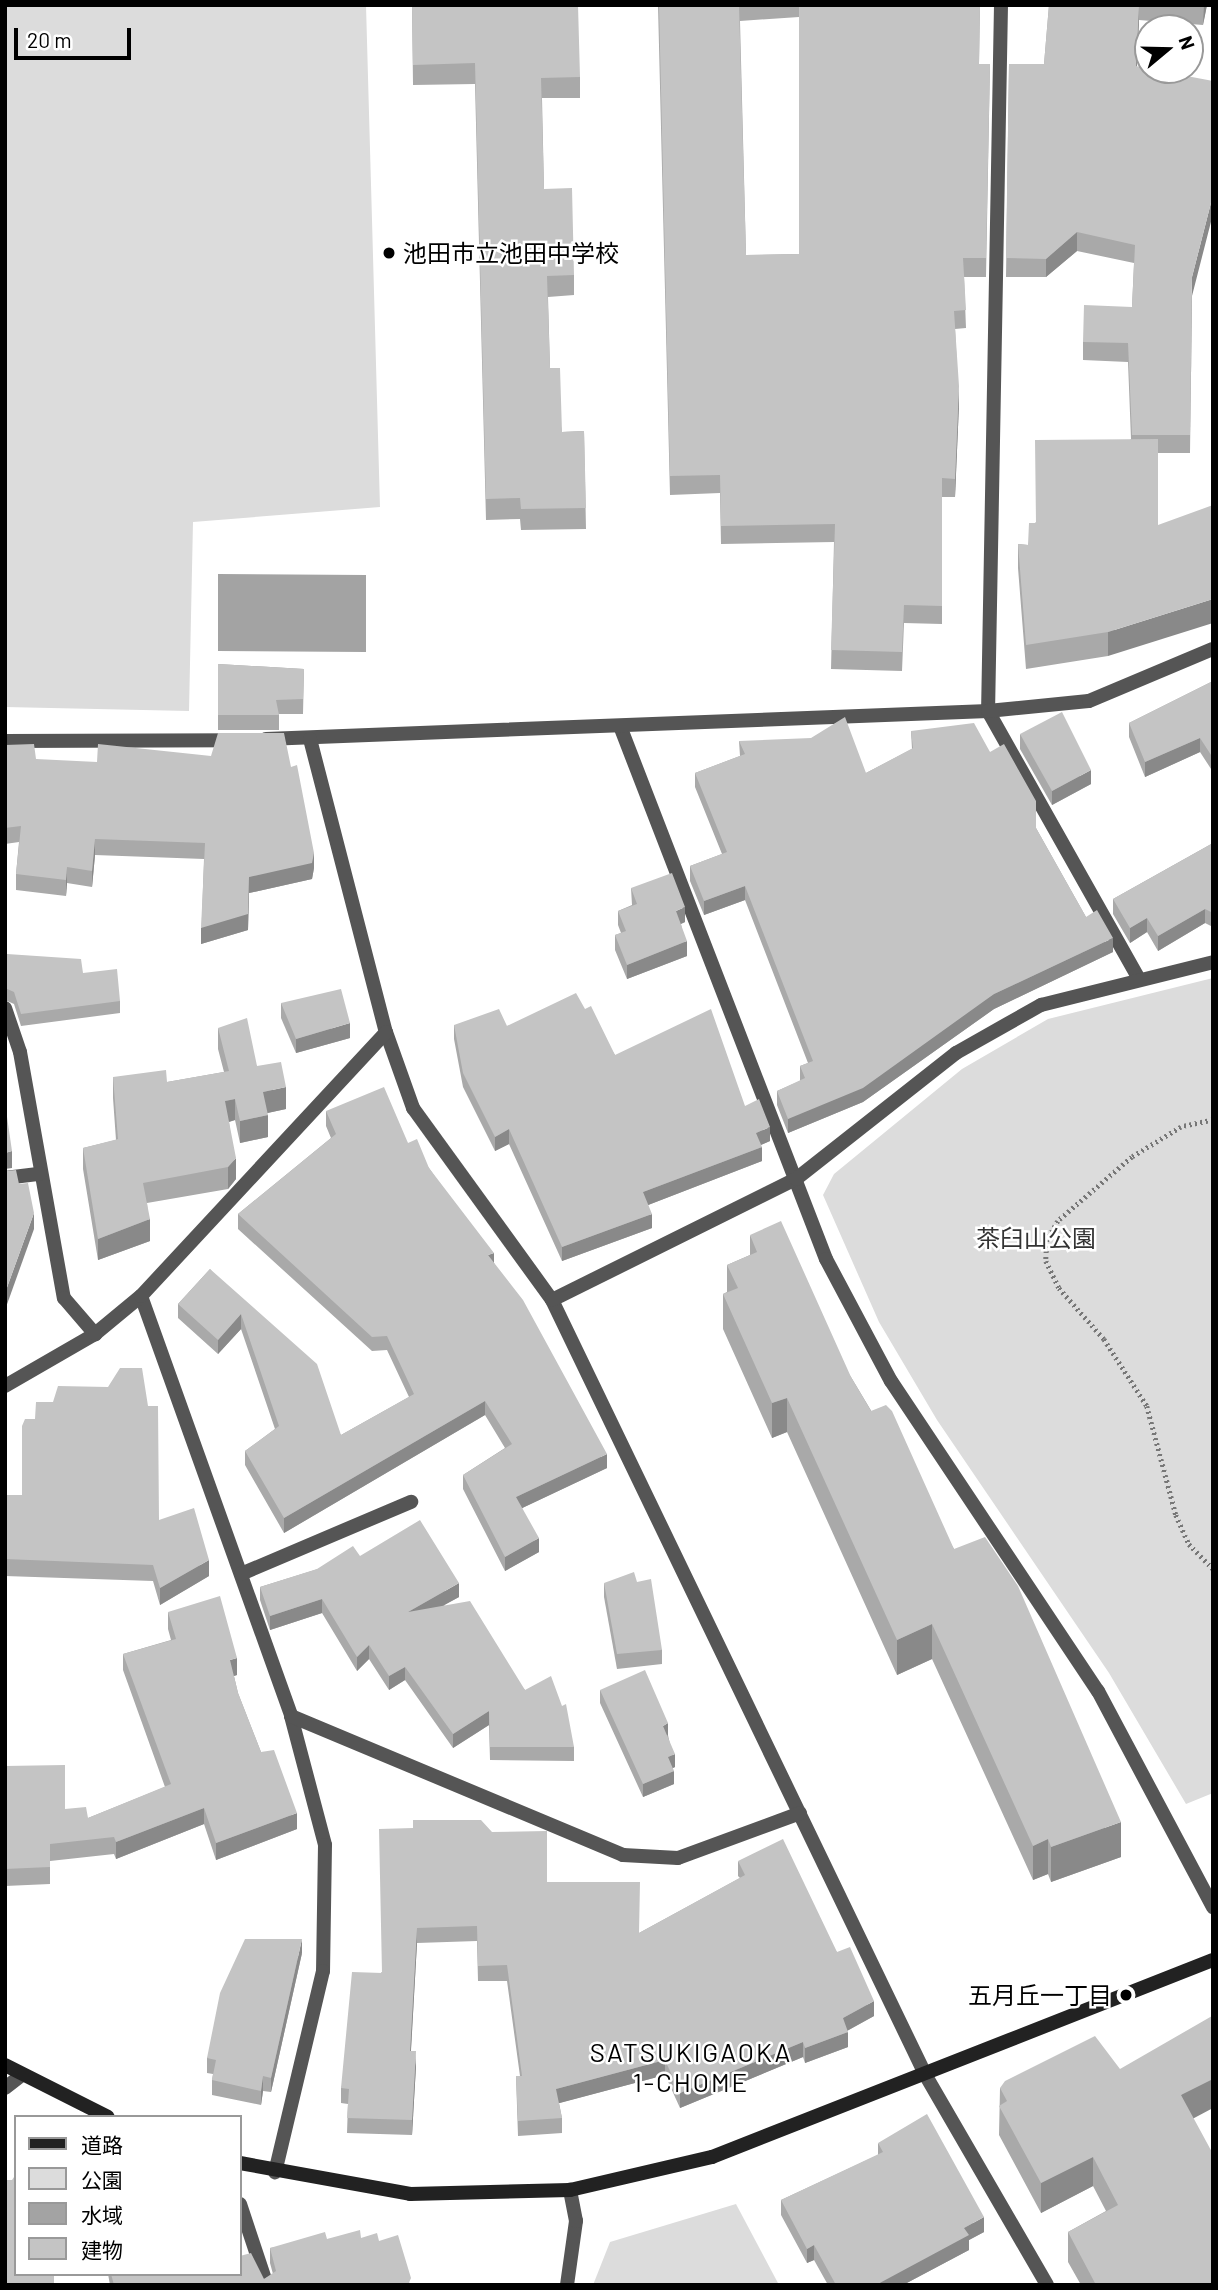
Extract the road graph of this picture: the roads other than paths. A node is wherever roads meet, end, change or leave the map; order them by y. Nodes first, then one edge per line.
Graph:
1 (1001, 5) edge
2 (1213, 649) edge
3 (988, 711) junction
4 (620, 726) junction
5 (310, 739) junction
6 (5, 741) edge
7 (1213, 962) edge
8 (1139, 979) junction
9 (5, 1008) edge
10 (386, 1031) junction
11 (40, 1174) junction
12 (5, 1178) edge
13 (796, 1179) junction
14 (141, 1296) junction
15 (552, 1300) junction
16 (95, 1334) junction
17 (5, 1386) edge
18 (411, 1503) dead end
19 (241, 1574) junction
20 (291, 1716) junction
21 (800, 1813) junction
22 (1213, 1907) edge
23 (1213, 1960) edge
24 (5, 2065) edge
25 (926, 2076) junction
26 (19, 2077) junction
27 (5, 2088) edge
28 (104, 2115) edge
29 (242, 2164) edge
30 (275, 2172) junction
31 (570, 2190) junction
32 (242, 2210) edge
33 (267, 2285) edge
34 (567, 2285) edge
35 (1047, 2285) edge

1 - 3 street
2 - 3 street
3 - 4 street
3 - 8 street
4 - 5 street
4 - 13 street
5 - 6 street
5 - 10 street
7 - 8 street
8 - 13 street
9 - 11 street
10 - 14 street
10 - 15 street
11 - 12 street
11 - 16 street
13 - 15 street
13 - 22 street
14 - 16 street
14 - 19 street
15 - 21 street
16 - 17 street
18 - 19 street
19 - 20 street
20 - 21 street
20 - 30 street
21 - 25 street
23 - 25 street
24 - 26 street
25 - 31 street
25 - 35 street
26 - 27 street
26 - 28 street
29 - 30 street
30 - 31 street
31 - 34 street
32 - 33 street

